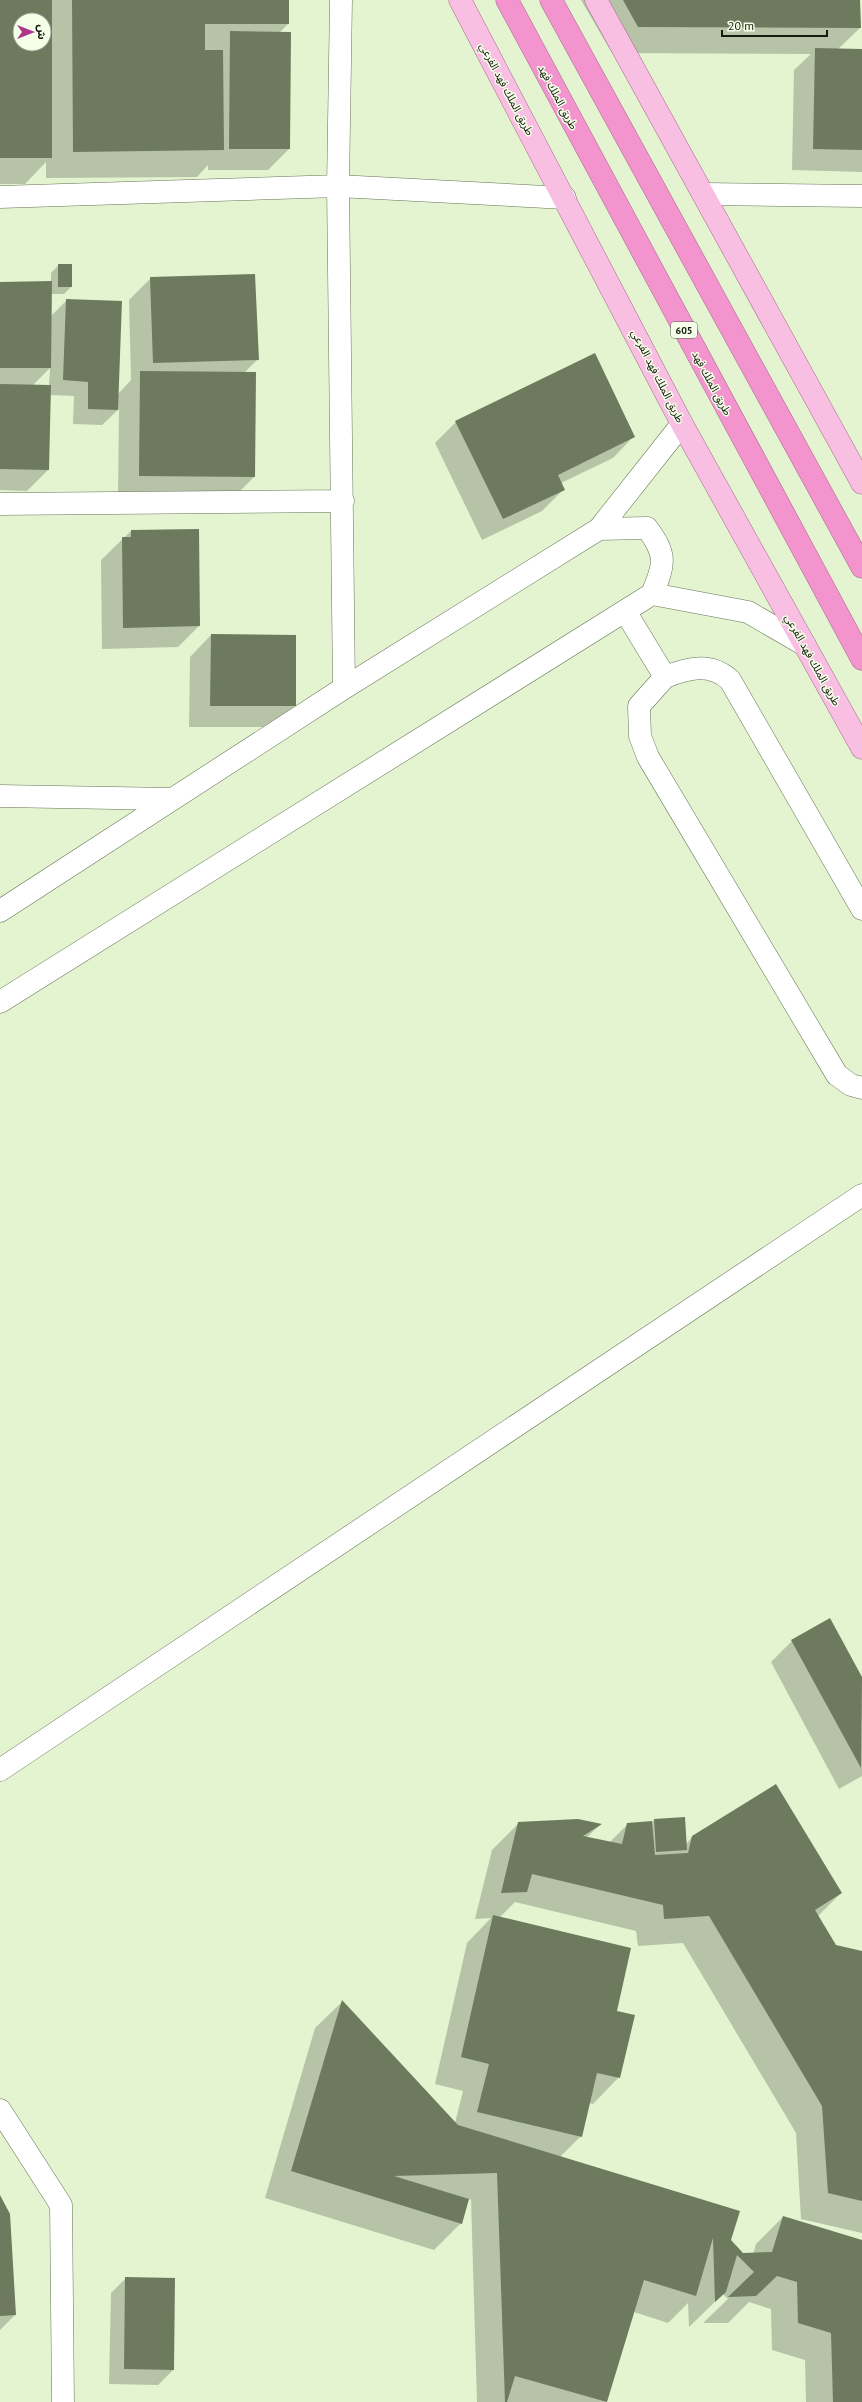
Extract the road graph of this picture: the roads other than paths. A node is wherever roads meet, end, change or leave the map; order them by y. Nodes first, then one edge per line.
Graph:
1 (341, 0) edge
2 (460, 0) edge
3 (507, 0) edge
4 (551, 0) edge
5 (596, 0) edge
6 (338, 186) junction
7 (705, 194) junction
8 (0, 196) edge
9 (862, 196) edge
10 (565, 198) junction
11 (682, 424) junction
12 (862, 483) edge
13 (343, 501) junction
14 (0, 504) edge
15 (599, 529) junction
16 (862, 567) edge
17 (652, 594) junction
18 (625, 611) junction
19 (805, 645) junction
20 (862, 659) edge
21 (665, 677) junction
22 (344, 688) junction
23 (862, 748) edge
24 (0, 796) edge
25 (171, 799) junction
26 (862, 909) edge
27 (0, 911) edge
28 (0, 1002) edge
29 (862, 1088) edge
30 (862, 1195) edge
31 (0, 1770) edge
32 (0, 2110) edge
33 (63, 2402) edge

1 - 6 street
2 - 10 main road, طريق الملك فهد الفرعي
3 - 20 highway, طريق الملك فهد / 605
4 - 16 highway
5 - 7 main road
6 - 8 street
6 - 10 street
6 - 13 street
7 - 9 street
7 - 12 main road
10 - 11 main road, طريق الملك فهد الفرعي
11 - 15 street
11 - 19 main road, طريق الملك فهد الفرعي
13 - 14 street
13 - 22 street
15 - 17 street
15 - 22 street
17 - 18 street
17 - 19 street
18 - 21 street
18 - 28 street
19 - 23 main road, طريق الملك فهد الفرعي
21 - 26 street
21 - 29 street
22 - 25 street
24 - 25 street
25 - 27 street
30 - 31 street
32 - 33 street

